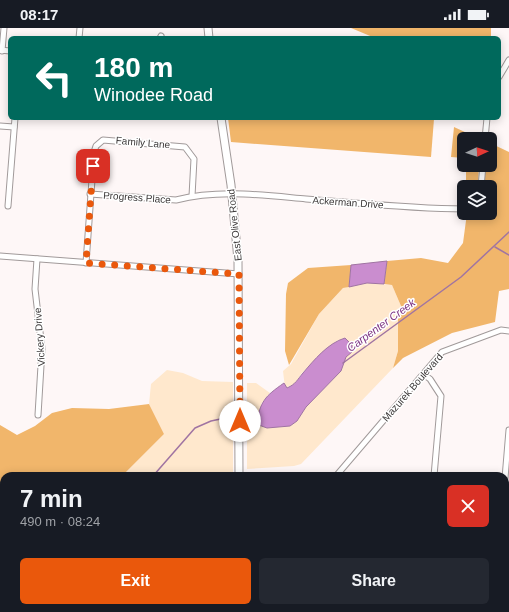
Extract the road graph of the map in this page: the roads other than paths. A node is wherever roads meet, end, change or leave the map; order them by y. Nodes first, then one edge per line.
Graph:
1 (4, 28) edge
2 (1, 51) edge
3 (509, 60) edge
4 (501, 74) edge
5 (15, 120) edge
6 (221, 120) edge
7 (487, 120) edge
8 (0, 126) edge
9 (14, 127) junction
10 (486, 132) edge
11 (231, 193) junction
12 (90, 194) junction
13 (192, 196) junction
14 (8, 206) dead end
15 (457, 209) edge
16 (0, 256) edge
17 (37, 259) junction
18 (86, 263) junction
19 (239, 274) junction
20 (509, 331) edge
21 (423, 374) junction
22 (38, 415) dead end
23 (509, 430) edge
24 (240, 472) edge
25 (339, 472) edge
26 (434, 472) edge
27 (506, 472) edge

1 - 2 street
3 - 4 street
5 - 9 street
6 - 11 street, East Olive Road
7 - 10 street
8 - 9 street
9 - 14 street
11 - 13 street, Progress Place
11 - 15 street, Ackerman Drive
11 - 19 street, East Olive Road
12 - 13 street, Progress Place
12 - 13 street, Family Lane
12 - 18 street, Family Lane
16 - 17 street
17 - 18 street
17 - 22 street, Vickery Drive
18 - 19 street
19 - 24 street, East Olive Road
20 - 21 street, Mazurek Boulevard
21 - 25 street, Mazurek Boulevard
21 - 26 street
23 - 27 street

